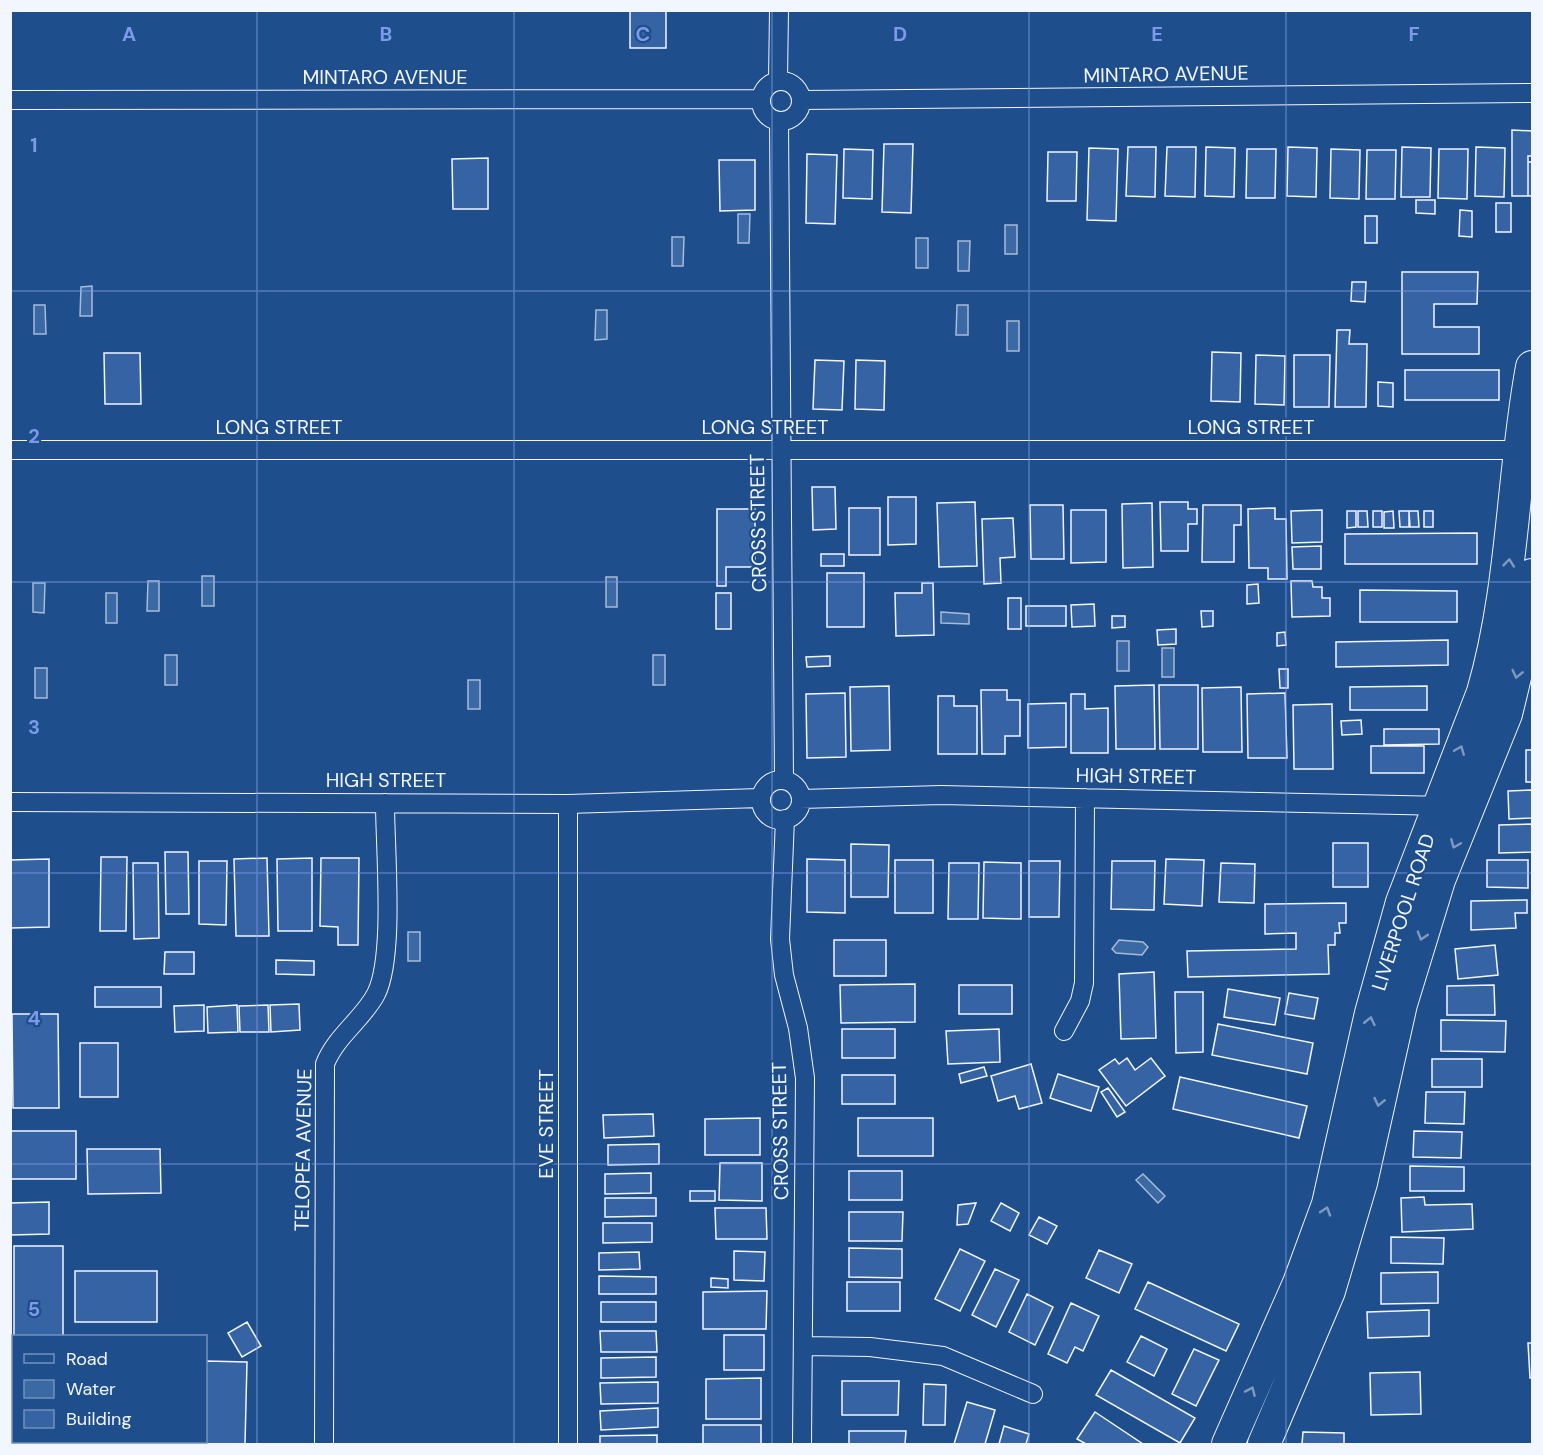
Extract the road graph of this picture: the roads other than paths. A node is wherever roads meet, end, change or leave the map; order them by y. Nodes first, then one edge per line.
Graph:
1 (778, 10) edge
2 (778, 81) junction
3 (1533, 93) edge
4 (760, 99) junction
5 (10, 100) edge
6 (801, 100) junction
7 (779, 121) junction
8 (1533, 367) edge
9 (780, 449) junction
10 (10, 450) edge
11 (1520, 450) junction
12 (1533, 574) edge
13 (784, 780) junction
14 (760, 798) junction
15 (1085, 798) junction
16 (801, 799) junction
17 (10, 802) edge
18 (385, 803) junction
19 (568, 804) junction
20 (1438, 805) junction
21 (1470, 808) junction
22 (785, 819) junction
23 (1064, 1031) dead end
24 (803, 1346) junction
25 (1033, 1394) dead end
26 (324, 1444) edge
27 (568, 1444) edge
28 (802, 1444) edge
29 (1228, 1444) edge
30 (1264, 1444) edge

1 - 2 street
2 - 4 street
2 - 6 street
3 - 6 street, MINTARO AVENUE
4 - 5 street, MINTARO AVENUE
4 - 7 street
6 - 7 street
7 - 9 street, CROSS STREET
8 - 11 highway, LIVERPOOL ROAD
9 - 10 street, LONG STREET
9 - 11 street, LONG STREET
9 - 13 street, CROSS STREET
20 -> 11 highway, LIVERPOOL ROAD
12 -> 21 highway, LIVERPOOL ROAD
13 - 14 street
13 - 16 street
14 - 19 street, HIGH STREET
14 - 22 street
15 - 16 street, HIGH STREET
15 - 20 street, HIGH STREET
15 - 23 street
16 - 22 street
17 - 18 street, HIGH STREET
18 - 19 street, HIGH STREET
18 - 26 street, TELOPEA AVENUE
19 - 27 street, EVE STREET
20 - 21 street, HIGH STREET
29 -> 20 highway, LIVERPOOL ROAD
21 -> 30 highway, LIVERPOOL ROAD
22 - 24 street, CROSS STREET
24 - 25 street
24 - 28 street, CROSS STREET

